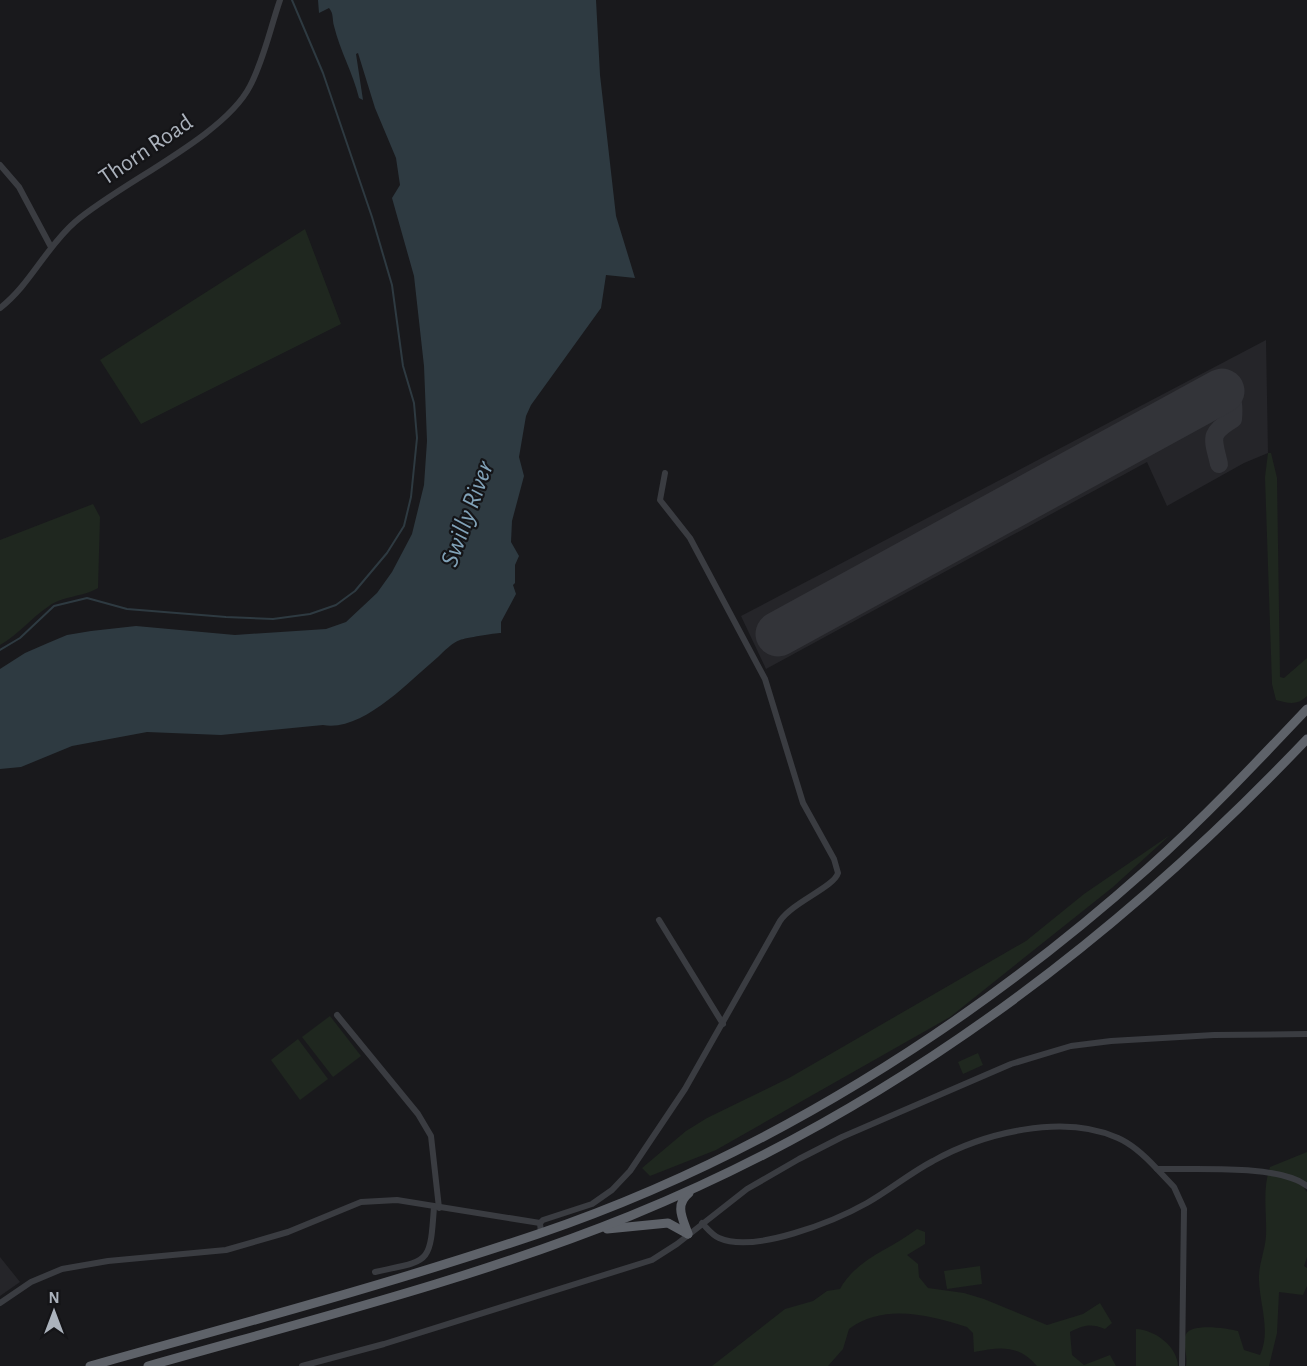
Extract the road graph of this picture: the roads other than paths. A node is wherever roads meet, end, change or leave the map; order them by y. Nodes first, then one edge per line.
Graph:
1 (280, 0) edge
2 (0, 165) edge
3 (51, 247) junction
4 (0, 308) edge
5 (665, 473) dead end
6 (1307, 709) edge
7 (1307, 739) edge
8 (659, 920) dead end
9 (337, 1015) dead end
10 (723, 1024) junction
11 (1307, 1035) edge
12 (1157, 1169) junction
13 (697, 1186) junction
14 (1307, 1186) edge
15 (437, 1208) junction
16 (702, 1223) junction
17 (540, 1228) junction
18 (596, 1229) junction
19 (688, 1234) junction
20 (375, 1272) dead end
21 (0, 1303) edge
22 (90, 1366) edge
23 (148, 1366) edge
24 (302, 1366) edge
25 (1182, 1366) edge

1 - 3 street, Thorn Road
2 - 3 street
3 - 4 street, Thorn Road
5 - 10 street
6 - 17 highway
7 - 13 highway
8 - 10 street
9 - 15 street
10 - 17 street
11 - 16 street
12 - 14 street
12 - 16 street
12 - 25 street
13 - 18 highway
13 - 19 highway
15 - 17 street
15 - 20 street
15 - 21 street
16 - 19 street
17 - 22 highway
18 - 19 highway
18 - 23 highway
19 - 24 street

